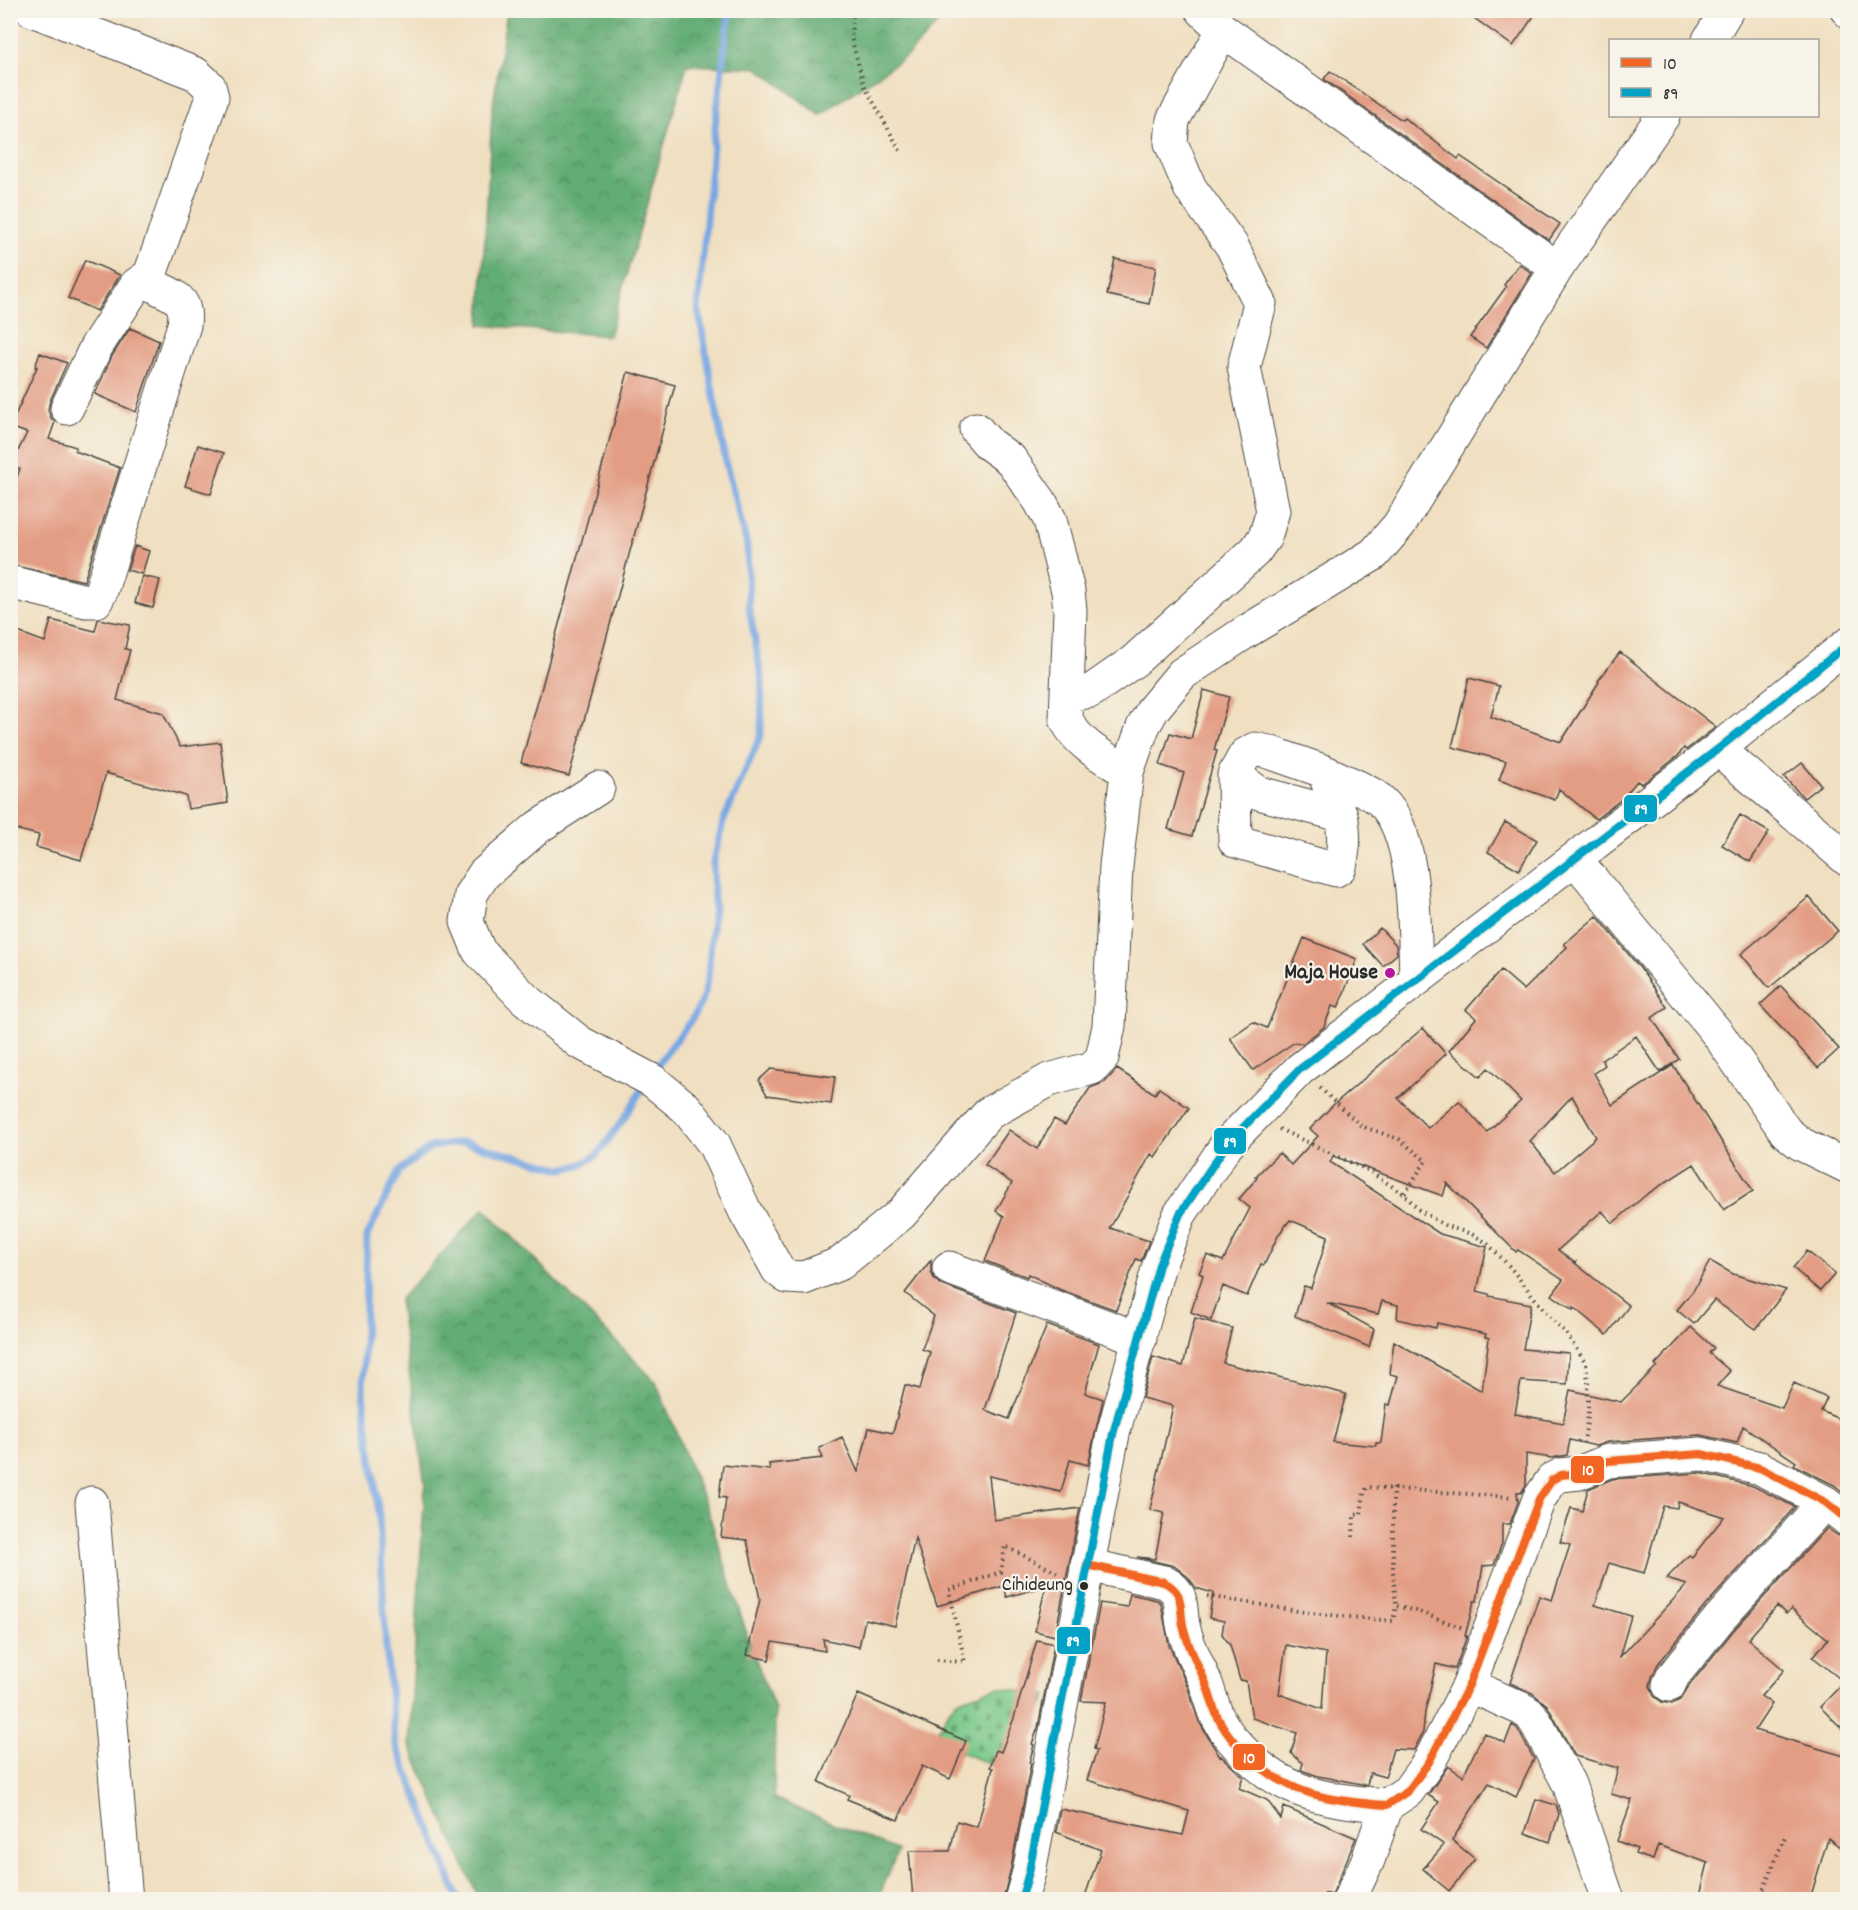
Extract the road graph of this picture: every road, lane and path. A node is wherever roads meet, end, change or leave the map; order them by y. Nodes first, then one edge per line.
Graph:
1 (32, 10) edge
2 (853, 10) edge
3 (1727, 10) edge
4 (1212, 20) edge
5 (1710, 39) edge
6 (1662, 117) edge
7 (902, 153) dead end
8 (1557, 268) junction
9 (150, 275) junction
10 (67, 408) dead end
11 (976, 429) dead end
12 (10, 585) edge
13 (1848, 644) edge
14 (1068, 695) junction
15 (1718, 749) junction
16 (1323, 771) junction
17 (1127, 772) junction
18 (1234, 775) junction
19 (598, 788) dead end
20 (1341, 815) junction
21 (1841, 846) edge
22 (1575, 860) junction
23 (1416, 979) junction
24 (1300, 1069) junction
25 (1258, 1113) junction
26 (1848, 1167) edge
27 (1404, 1194) junction
28 (949, 1268) dead end
29 (1140, 1339) junction
30 (1579, 1473) junction
31 (1393, 1488) junction
32 (1539, 1499) junction
33 (92, 1503) dead end
34 (1836, 1511) edge
35 (1353, 1538) dead end
36 (1084, 1578) junction
37 (1180, 1596) junction
38 (1396, 1606) junction
39 (1487, 1635) junction
40 (937, 1660) dead end
41 (1469, 1685) junction
42 (1670, 1685) dead end
43 (1387, 1805) junction
44 (1786, 1834) dead end
45 (126, 1899) edge
46 (1021, 1899) edge
47 (1349, 1899) edge
48 (1608, 1899) edge
49 (1759, 1899) edge

1 - 9 street
2 - 7 path
3 - 5 street
4 - 8 street
4 - 14 street
6 - 8 street
8 - 17 street
9 - 10 street
9 - 12 street
11 - 14 street
13 - 15 street
14 - 17 street
15 - 21 street
15 - 22 street
16 - 18 street
16 - 20 street
16 - 23 street
17 - 19 street
18 - 20 street
18 - 20 street
22 - 23 street
22 - 26 street
23 - 24 street
24 - 25 street
24 - 27 path
25 - 27 path
25 - 29 street
27 - 30 path
28 - 29 street
29 - 36 street
30 - 32 street
30 - 34 street
31 - 32 path
31 - 35 path
31 - 38 path
32 - 39 street
33 - 45 street
34 - 42 street
36 - 37 street
36 - 40 path
36 - 46 street
37 - 38 path
37 - 43 street
38 - 39 path
39 - 41 street
41 - 43 street
41 - 48 street
43 - 47 street
44 - 49 path

